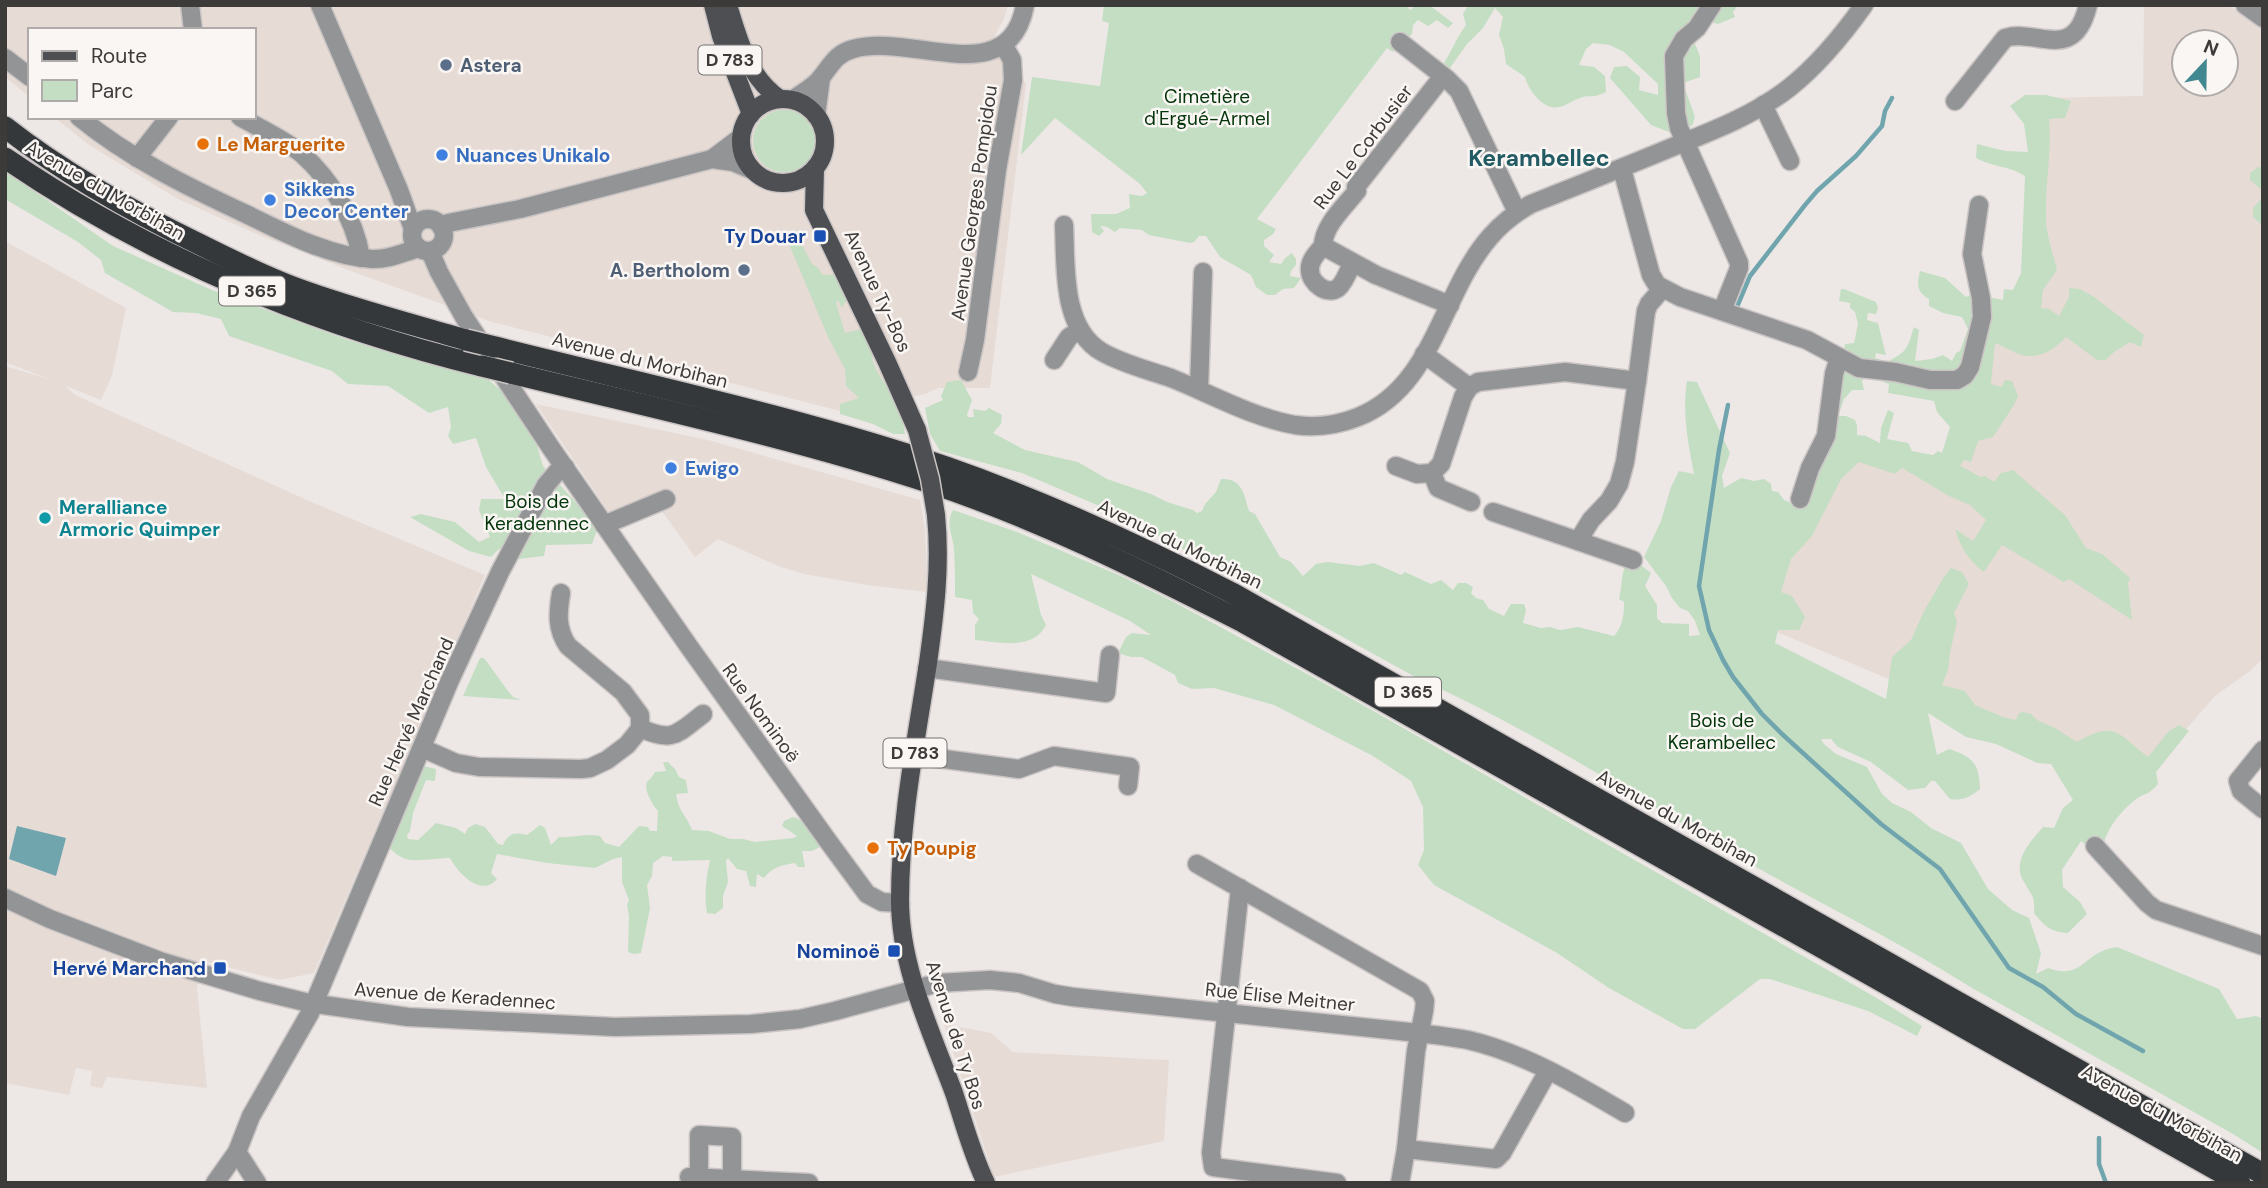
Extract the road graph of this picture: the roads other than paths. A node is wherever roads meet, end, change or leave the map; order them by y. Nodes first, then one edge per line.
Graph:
1 (190, 5) edge
2 (320, 5) edge
3 (713, 5) edge
4 (728, 5) edge
5 (1024, 5) edge
6 (1712, 5) edge
7 (1864, 5) edge
8 (2088, 5) edge
9 (2245, 5) edge
10 (2263, 18) edge
11 (193, 28) edge
12 (1400, 42) dead end
13 (1004, 46) junction
14 (5, 58) edge
15 (28, 75) edge
16 (1443, 76) junction
17 (821, 78) junction
18 (786, 100) junction
19 (1955, 100) dead end
20 (1763, 105) junction
21 (751, 114) junction
22 (816, 116) junction
23 (82, 119) edge
24 (167, 119) edge
25 (243, 119) edge
26 (5, 127) edge
27 (741, 137) junction
28 (1685, 142) junction
29 (5, 158) edge
30 (138, 158) junction
31 (712, 159) junction
32 (1790, 161) dead end
33 (815, 168) junction
34 (1622, 169) junction
35 (752, 170) junction
36 (781, 183) junction
37 (1979, 205) dead end
38 (814, 210) junction
39 (1517, 212) junction
40 (1064, 225) dead end
41 (424, 235) junction
42 (1323, 246) junction
43 (361, 258) junction
44 (1352, 263) junction
45 (1203, 272) dead end
46 (1662, 289) junction
47 (1450, 305) junction
48 (1722, 311) junction
49 (1080, 330) junction
50 (1424, 354) junction
51 (1839, 358) junction
52 (1054, 360) dead end
53 (968, 372) dead end
54 (1637, 381) junction
55 (1469, 387) junction
56 (1199, 389) junction
57 (917, 430) joint
58 (1396, 466) dead end
59 (565, 467) junction
60 (1432, 473) junction
61 (666, 499) dead end
62 (1800, 499) dead end
63 (1471, 502) dead end
64 (1493, 512) dead end
65 (604, 525) junction
66 (1578, 541) junction
67 (1633, 560) dead end
68 (561, 593) dead end
69 (1110, 655) dead end
70 (927, 668) junction
71 (703, 714) dead end
72 (640, 728) junction
73 (422, 748) junction
74 (2263, 750) edge
75 (914, 755) junction
76 (1128, 786) dead end
77 (2263, 809) edge
78 (2095, 846) dead end
79 (1198, 864) dead end
80 (1240, 888) junction
81 (5, 898) edge
82 (900, 903) junction
83 (2263, 946) edge
84 (916, 989) junction
85 (313, 1004) junction
86 (1225, 1013) junction
87 (1419, 1033) junction
88 (1548, 1071) junction
89 (1625, 1113) dead end
90 (1406, 1149) junction
91 (237, 1152) junction
92 (2263, 1174) edge
93 (732, 1178) junction
94 (215, 1183) edge
95 (257, 1183) edge
96 (809, 1183) edge
97 (983, 1183) edge
98 (1338, 1183) edge
99 (1400, 1183) edge
100 (2240, 1183) edge

1 - 11 street
2 - 41 street, Rue Nominoë
3 - 21 main road, D 783
4 - 18 main road, D 783
5 - 13 street
6 - 28 street
7 - 20 street
8 - 19 street
9 - 10 street
12 - 16 street
13 - 17 street
13 - 53 street, Avenue Georges Pompidou
14 - 15 street
16 - 39 street
16 - 42 street, Rue Le Corbusier
17 - 18 street
17 - 22 street
18 - 21 main road
18 - 22 main road
20 - 28 street
20 - 32 street
21 - 27 main road
22 - 33 main road
23 - 30 street
24 - 30 street
25 - 43 street
26 - 92 highway, Avenue du Morbihan / D 365, bridge
27 - 31 street
27 - 35 main road
28 - 34 street
28 - 48 street
29 - 100 highway, Avenue du Morbihan / D 365, bridge
30 - 43 street
31 - 35 street
31 - 41 street
33 - 36 main road
33 - 38 main road, Avenue Ty-Bos / D 783
34 - 39 street
34 - 46 street
35 - 36 main road
36 - 38 main road, D 783
37 - 51 street
38 - 57 main road, Avenue Ty-Bos / D 783
39 - 47 street
40 - 49 street
41 - 43 street
41 - 59 street, Rue Nominoë
42 - 44 street
42 - 44 street, Rue Le Corbusier
44 - 47 street
45 - 56 street
46 - 48 street
46 - 54 street
47 - 50 street
48 - 51 street
49 - 52 street
49 - 56 street
50 - 55 street
50 - 56 street
51 - 62 street
54 - 55 street
54 - 66 street
55 - 60 street
57 - 70 main road, Avenue de Ty Bos / D 783, bridge
58 - 60 street
59 - 65 street, Rue Nominoë
59 - 73 street, Rue Hervé Marchand
60 - 63 street
61 - 65 street
64 - 66 street
65 - 82 street, Rue Nominoë
66 - 67 street
68 - 72 street
69 - 70 street
70 - 75 main road, Avenue de Ty Bos / D 783
71 - 72 street
72 - 73 street
73 - 85 street, Rue Hervé Marchand
74 - 77 street
75 - 76 street
75 - 82 main road, Avenue de Ty Bos / D 783
78 - 83 street
79 - 80 street
80 - 86 street
80 - 87 street
81 - 85 street, Avenue de Keradennec
82 - 84 main road, Avenue de Ty Bos / D 783
84 - 85 street, Avenue de Keradennec
84 - 86 street, Rue Élise Meitner
84 - 97 main road, Avenue de Ty Bos / D 783
85 - 91 street, Rue Hervé Marchand
86 - 87 street, Rue Élise Meitner
86 - 98 street
87 - 88 street, Rue Élise Meitner
87 - 90 street
88 - 89 street, Rue Élise Meitner
88 - 90 street
90 - 99 street
91 - 94 street, Rue Hervé Marchand
91 - 95 street
93 - 93 street
93 - 96 street

